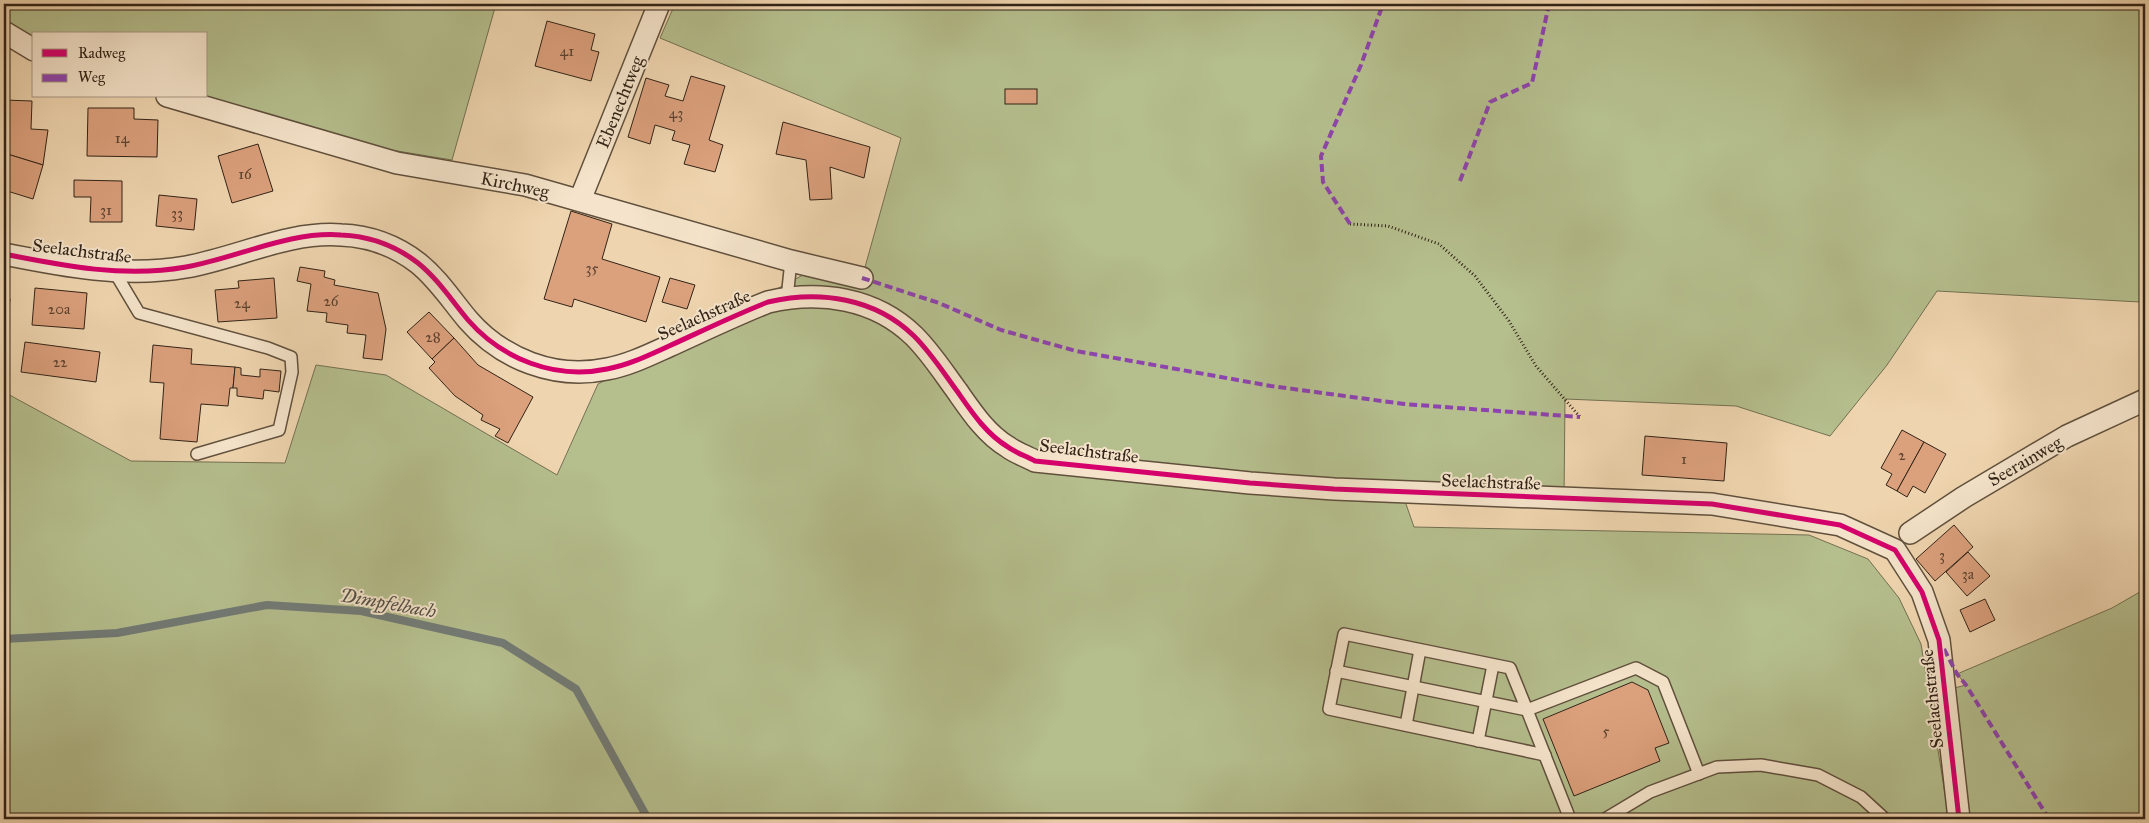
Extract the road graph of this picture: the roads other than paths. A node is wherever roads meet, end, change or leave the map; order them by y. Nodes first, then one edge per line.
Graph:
1 (659, 4) edge
2 (4, 32) edge
3 (32, 49) edge
4 (175, 98) edge
5 (580, 200) junction
6 (4, 254) edge
7 (791, 261) junction
8 (114, 272) junction
9 (862, 278) dead end
10 (787, 298) junction
11 (2145, 400) edge
12 (197, 454) dead end
13 (1910, 533) dead end
14 (1420, 650) junction
15 (1493, 665) junction
16 (1336, 671) junction
17 (1413, 687) junction
18 (1486, 702) junction
19 (1527, 710) junction
20 (1406, 725) junction
21 (1478, 741) junction
22 (1544, 754) junction
23 (1699, 774) junction
24 (1570, 819) edge
25 (1605, 819) edge
26 (1885, 819) edge
27 (1959, 819) edge

1 - 5 street, Ebenechtweg
2 - 3 street
4 - 5 street, Kirchweg
5 - 7 street, Kirchweg
6 - 8 street, Seelachstraße
7 - 9 street, Kirchweg
7 - 10 lane
8 - 10 street, Seelachstraße
8 - 12 lane
10 - 27 street, Seelachstraße
11 - 13 street, Seerainweg
14 - 15 lane
14 - 16 lane
14 - 17 lane
15 - 18 lane
15 - 19 lane
16 - 17 lane
16 - 20 lane
17 - 18 lane
17 - 20 lane
18 - 19 lane
18 - 21 lane
19 - 22 lane
19 - 23 lane
20 - 21 lane
21 - 22 lane
22 - 24 lane
23 - 25 lane
23 - 26 lane

